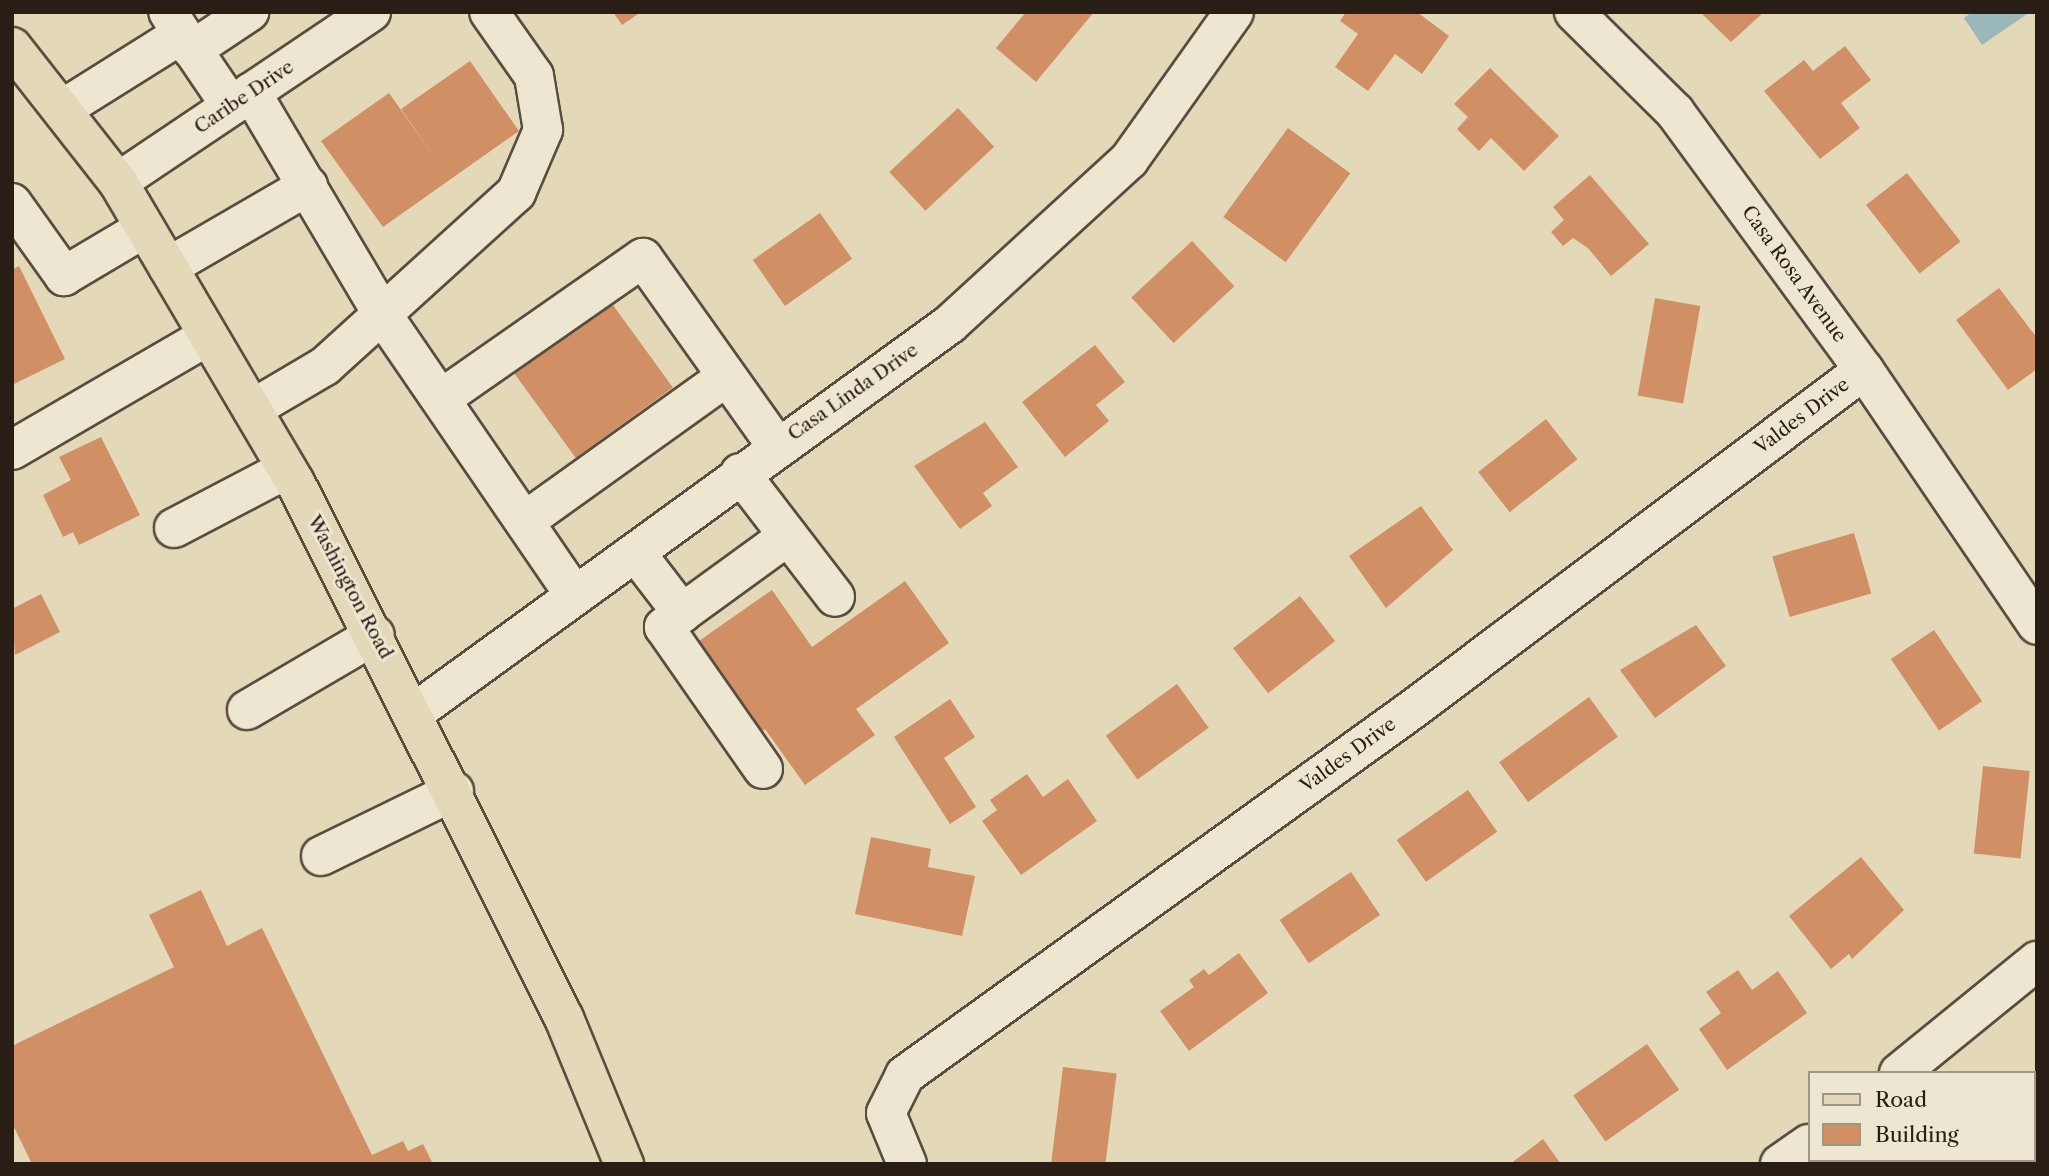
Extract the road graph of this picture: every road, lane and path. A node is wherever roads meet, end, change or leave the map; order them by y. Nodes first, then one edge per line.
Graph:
1 (248, 12) edge
2 (371, 12) edge
3 (489, 12) edge
4 (1234, 12) edge
5 (1574, 12) edge
6 (181, 32) edge
7 (12, 47) edge
8 (241, 99) junction
9 (64, 108) junction
10 (118, 183) junction
11 (307, 186) junction
12 (12, 202) edge
13 (145, 228) junction
14 (167, 267) junction
15 (384, 317) junction
16 (208, 336) junction
17 (1864, 370) junction
18 (726, 377) junction
19 (442, 398) junction
20 (252, 409) junction
21 (776, 444) junction
22 (12, 450) edge
23 (287, 469) junction
24 (740, 473) junction
25 (525, 521) junction
26 (174, 528) dead end
27 (788, 536) junction
28 (636, 553) junction
29 (575, 596) junction
30 (835, 597) dead end
31 (682, 613) junction
32 (2037, 625) edge
33 (375, 635) junction
34 (247, 709) dead end
35 (415, 712) junction
36 (763, 769) dead end
37 (454, 791) junction
38 (321, 856) dead end
39 (2037, 961) edge
40 (1901, 1071) edge
41 (1808, 1144) edge
42 (624, 1164) edge
43 (907, 1164) edge
44 (1780, 1164) edge

1 - 6 street
2 - 8 street, Caribe Drive
3 - 15 street
4 - 21 street, Casa Linda Drive
5 - 17 street, Casa Rosa Avenue
6 - 8 street
6 - 9 street
7 - 9 main road, Washington Road
8 - 10 street, Caribe Drive
8 - 11 street
9 - 10 main road, Washington Road
10 - 13 main road, Washington Road
11 - 14 street
11 - 15 street
12 - 13 street
13 - 14 main road, Washington Road
14 - 16 main road, Washington Road
15 - 19 street
15 - 20 street
16 - 20 main road, Washington Road
16 - 22 street
17 - 32 street, Casa Rosa Avenue
17 - 43 street, Valdes Drive
18 - 19 street
18 - 21 street
18 - 25 street
19 - 25 street
20 - 23 main road, Washington Road
21 - 24 street, Casa Linda Drive
23 - 26 street
23 - 33 main road, Washington Road
24 - 27 street
24 - 28 street, Casa Linda Drive
25 - 29 street
27 - 30 street
27 - 31 street
28 - 29 street, Casa Linda Drive
28 - 31 street
29 - 35 street, Casa Linda Drive
31 - 36 street
33 - 34 street
33 - 35 main road, Washington Road
35 - 37 main road, Washington Road
37 - 38 street
37 - 42 main road, Washington Road
39 - 40 street
41 - 44 street

